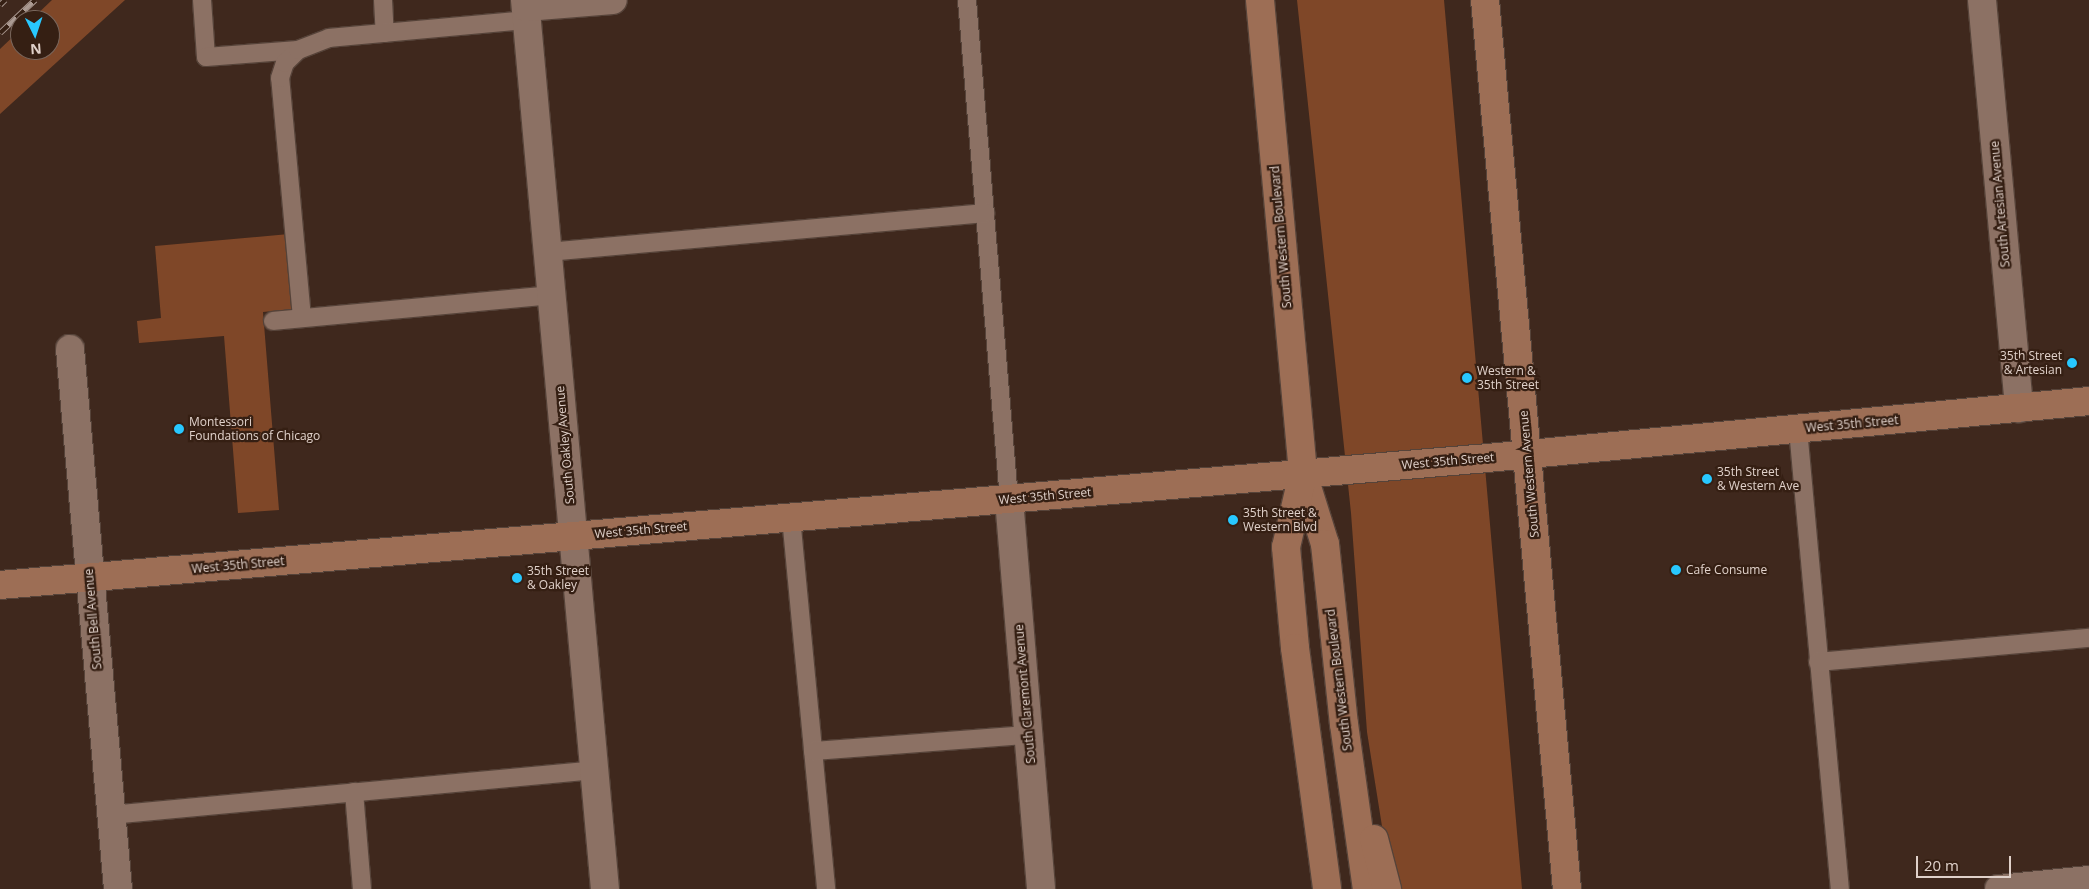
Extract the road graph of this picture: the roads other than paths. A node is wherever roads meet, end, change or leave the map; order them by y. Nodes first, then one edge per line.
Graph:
1 (202, 0) edge
2 (383, 0) edge
3 (613, 0) edge
4 (967, 0) edge
5 (1260, 0) edge
6 (1485, 0) edge
7 (1982, 0) edge
8 (526, 9) edge
9 (385, 33) junction
10 (298, 50) junction
11 (985, 213) junction
12 (548, 252) junction
13 (552, 295) junction
14 (302, 318) junction
15 (273, 320) dead end
16 (70, 349) dead end
17 (2089, 401) edge
18 (2019, 408) junction
19 (1798, 429) junction
20 (1527, 454) junction
21 (1303, 474) junction
22 (1009, 498) junction
23 (791, 517) junction
24 (573, 536) junction
25 (89, 578) junction
26 (0, 585) edge
27 (2089, 638) edge
28 (1818, 662) junction
29 (1344, 724) junction
30 (1028, 735) junction
31 (813, 751) junction
32 (594, 770) junction
33 (354, 792) junction
34 (111, 815) junction
35 (2089, 880) edge
36 (118, 889) edge
37 (362, 889) edge
38 (605, 889) edge
39 (826, 889) edge
40 (1041, 889) edge
41 (1327, 889) edge
42 (1366, 889) edge
43 (1387, 889) edge
44 (1568, 889) edge
45 (1840, 889) edge
46 (1999, 889) edge

1 - 10 lane
2 - 9 lane
3 - 8 street
4 - 11 lane
5 - 21 main road, South Western Boulevard
6 - 20 main road, South Western Avenue
7 - 18 street, South Artesian Avenue
8 - 9 lane
8 - 12 street, South Oakley Avenue
9 - 10 lane
10 - 14 lane
11 - 12 lane
11 - 22 lane
12 - 13 street, South Oakley Avenue
13 - 14 lane
13 - 24 street, South Oakley Avenue
14 - 15 lane
16 - 25 street, South Bell Avenue
17 - 18 main road, West 35th Street
18 - 19 main road, West 35th Street
19 - 20 main road, West 35th Street
19 - 28 lane
20 - 21 main road, West 35th Street
20 - 44 main road, South Western Avenue
21 - 22 main road, West 35th Street
21 - 29 main road, South Western Boulevard
21 - 41 main road, South Western Boulevard
22 - 23 main road, West 35th Street
22 - 30 street, South Claremont Avenue
23 - 24 main road, West 35th Street
23 - 31 lane
24 - 25 main road, West 35th Street
24 - 32 street, South Oakley Avenue
25 - 26 main road, West 35th Street
25 - 34 street, South Bell Avenue
27 - 28 lane
28 - 45 lane
29 - 42 main road, South Western Boulevard
29 - 43 main road
30 - 31 lane
30 - 40 street, South Claremont Avenue
31 - 39 lane
32 - 33 lane
32 - 38 street, South Oakley Avenue
33 - 34 lane
33 - 37 lane
34 - 36 street, South Bell Avenue
35 - 46 street

